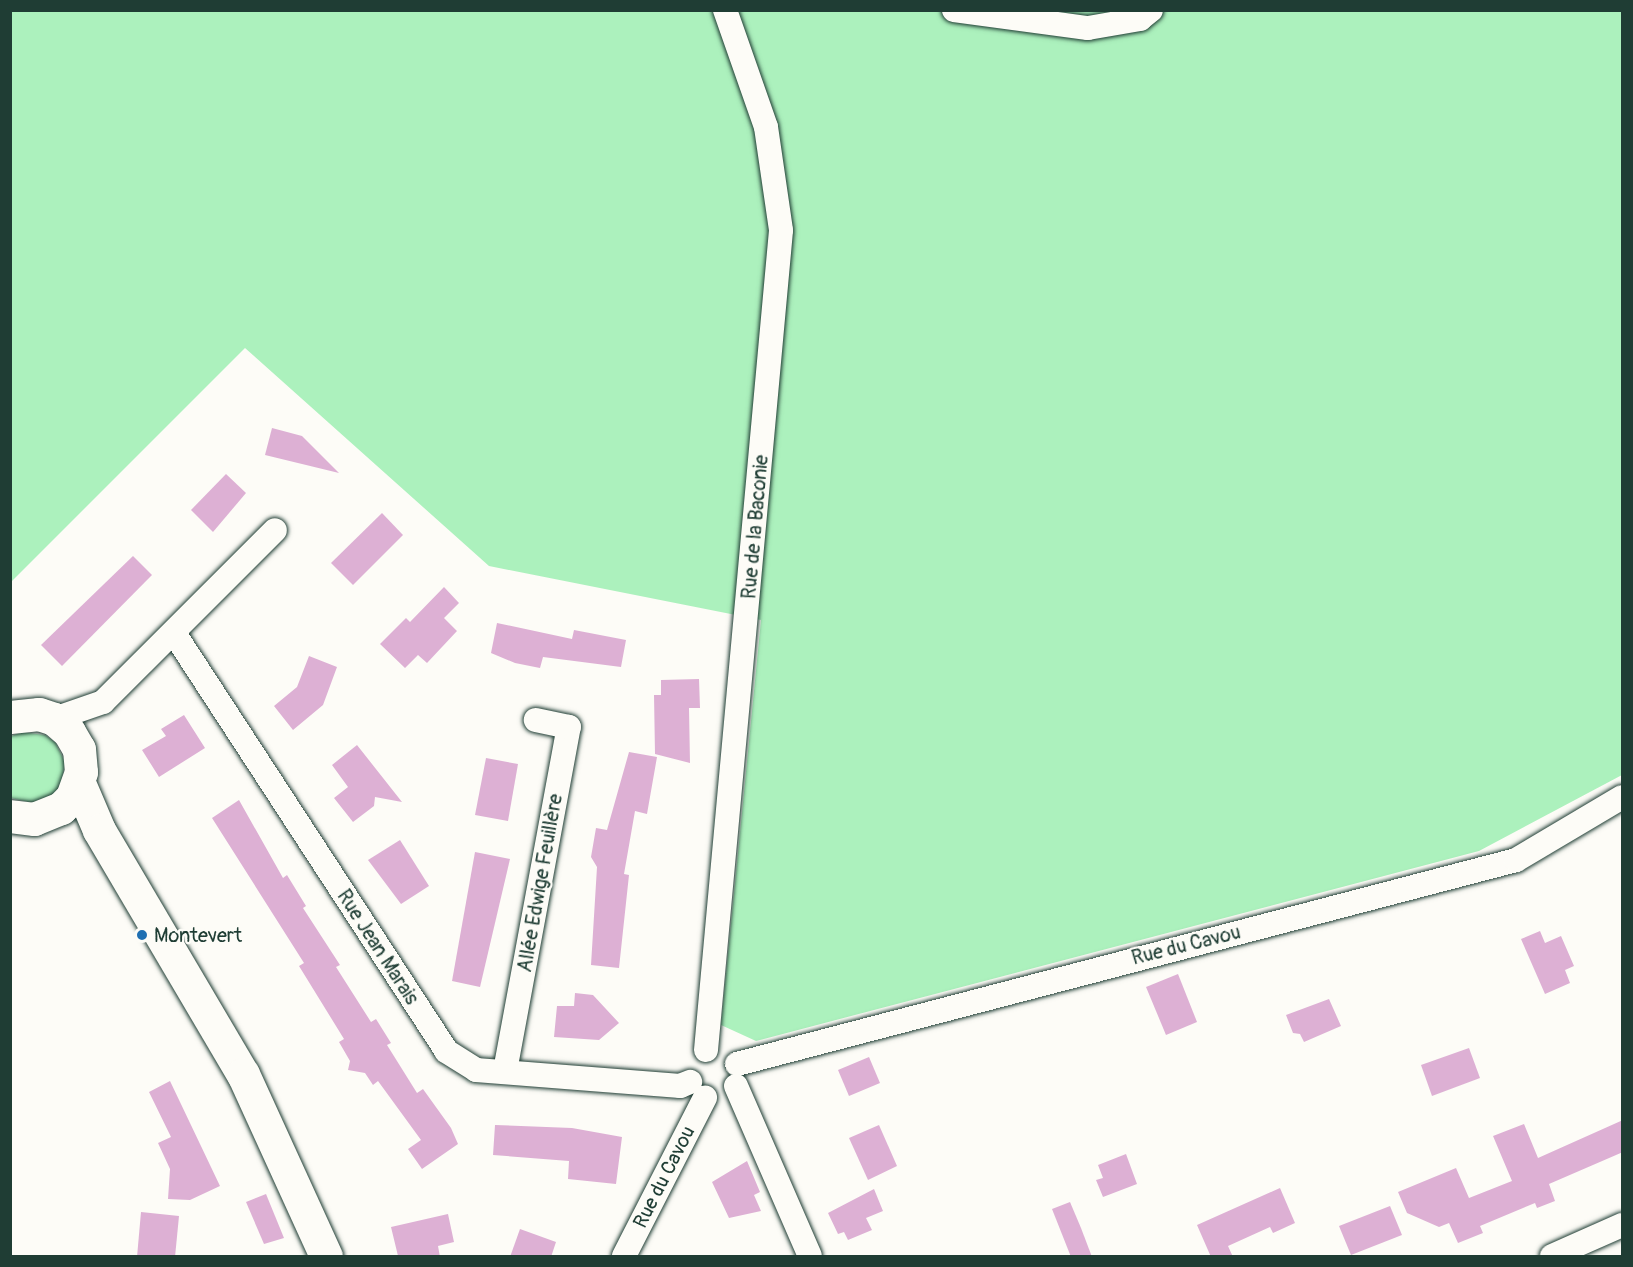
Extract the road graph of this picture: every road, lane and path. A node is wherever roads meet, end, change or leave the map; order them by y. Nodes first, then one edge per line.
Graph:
1 (725, 10) edge
2 (954, 10) edge
3 (1151, 10) edge
4 (275, 530) dead end
5 (174, 633) junction
6 (103, 702) junction
7 (14, 711) edge
8 (54, 719) junction
9 (537, 720) dead end
10 (79, 749) junction
11 (79, 783) junction
12 (1623, 797) edge
13 (10, 816) edge
14 (47, 816) junction
15 (134, 892) junction
16 (706, 1050) junction
17 (505, 1071) junction
18 (737, 1075) junction
19 (698, 1090) junction
20 (1623, 1226) edge
21 (326, 1257) edge
22 (624, 1257) edge
23 (810, 1257) edge
24 (1551, 1257) edge

1 - 16 street, Rue de la Baconie
2 - 3 street
4 - 5 street
5 - 6 street
5 - 17 street, Rue Jean Marais
6 - 8 street
6 - 10 street
7 - 8 main road
8 - 10 main road
9 - 17 street, Allée Edwige Feuillère
10 - 11 main road
11 - 14 main road
11 - 15 main road
12 - 18 street, Rue du Cavou
13 - 14 main road
14 - 15 main road
15 - 21 main road
16 - 18 street
16 - 19 street
17 - 19 street, Rue Jean Marais
18 - 19 street
18 - 23 street
19 - 22 street, Rue du Cavou
20 - 24 street

